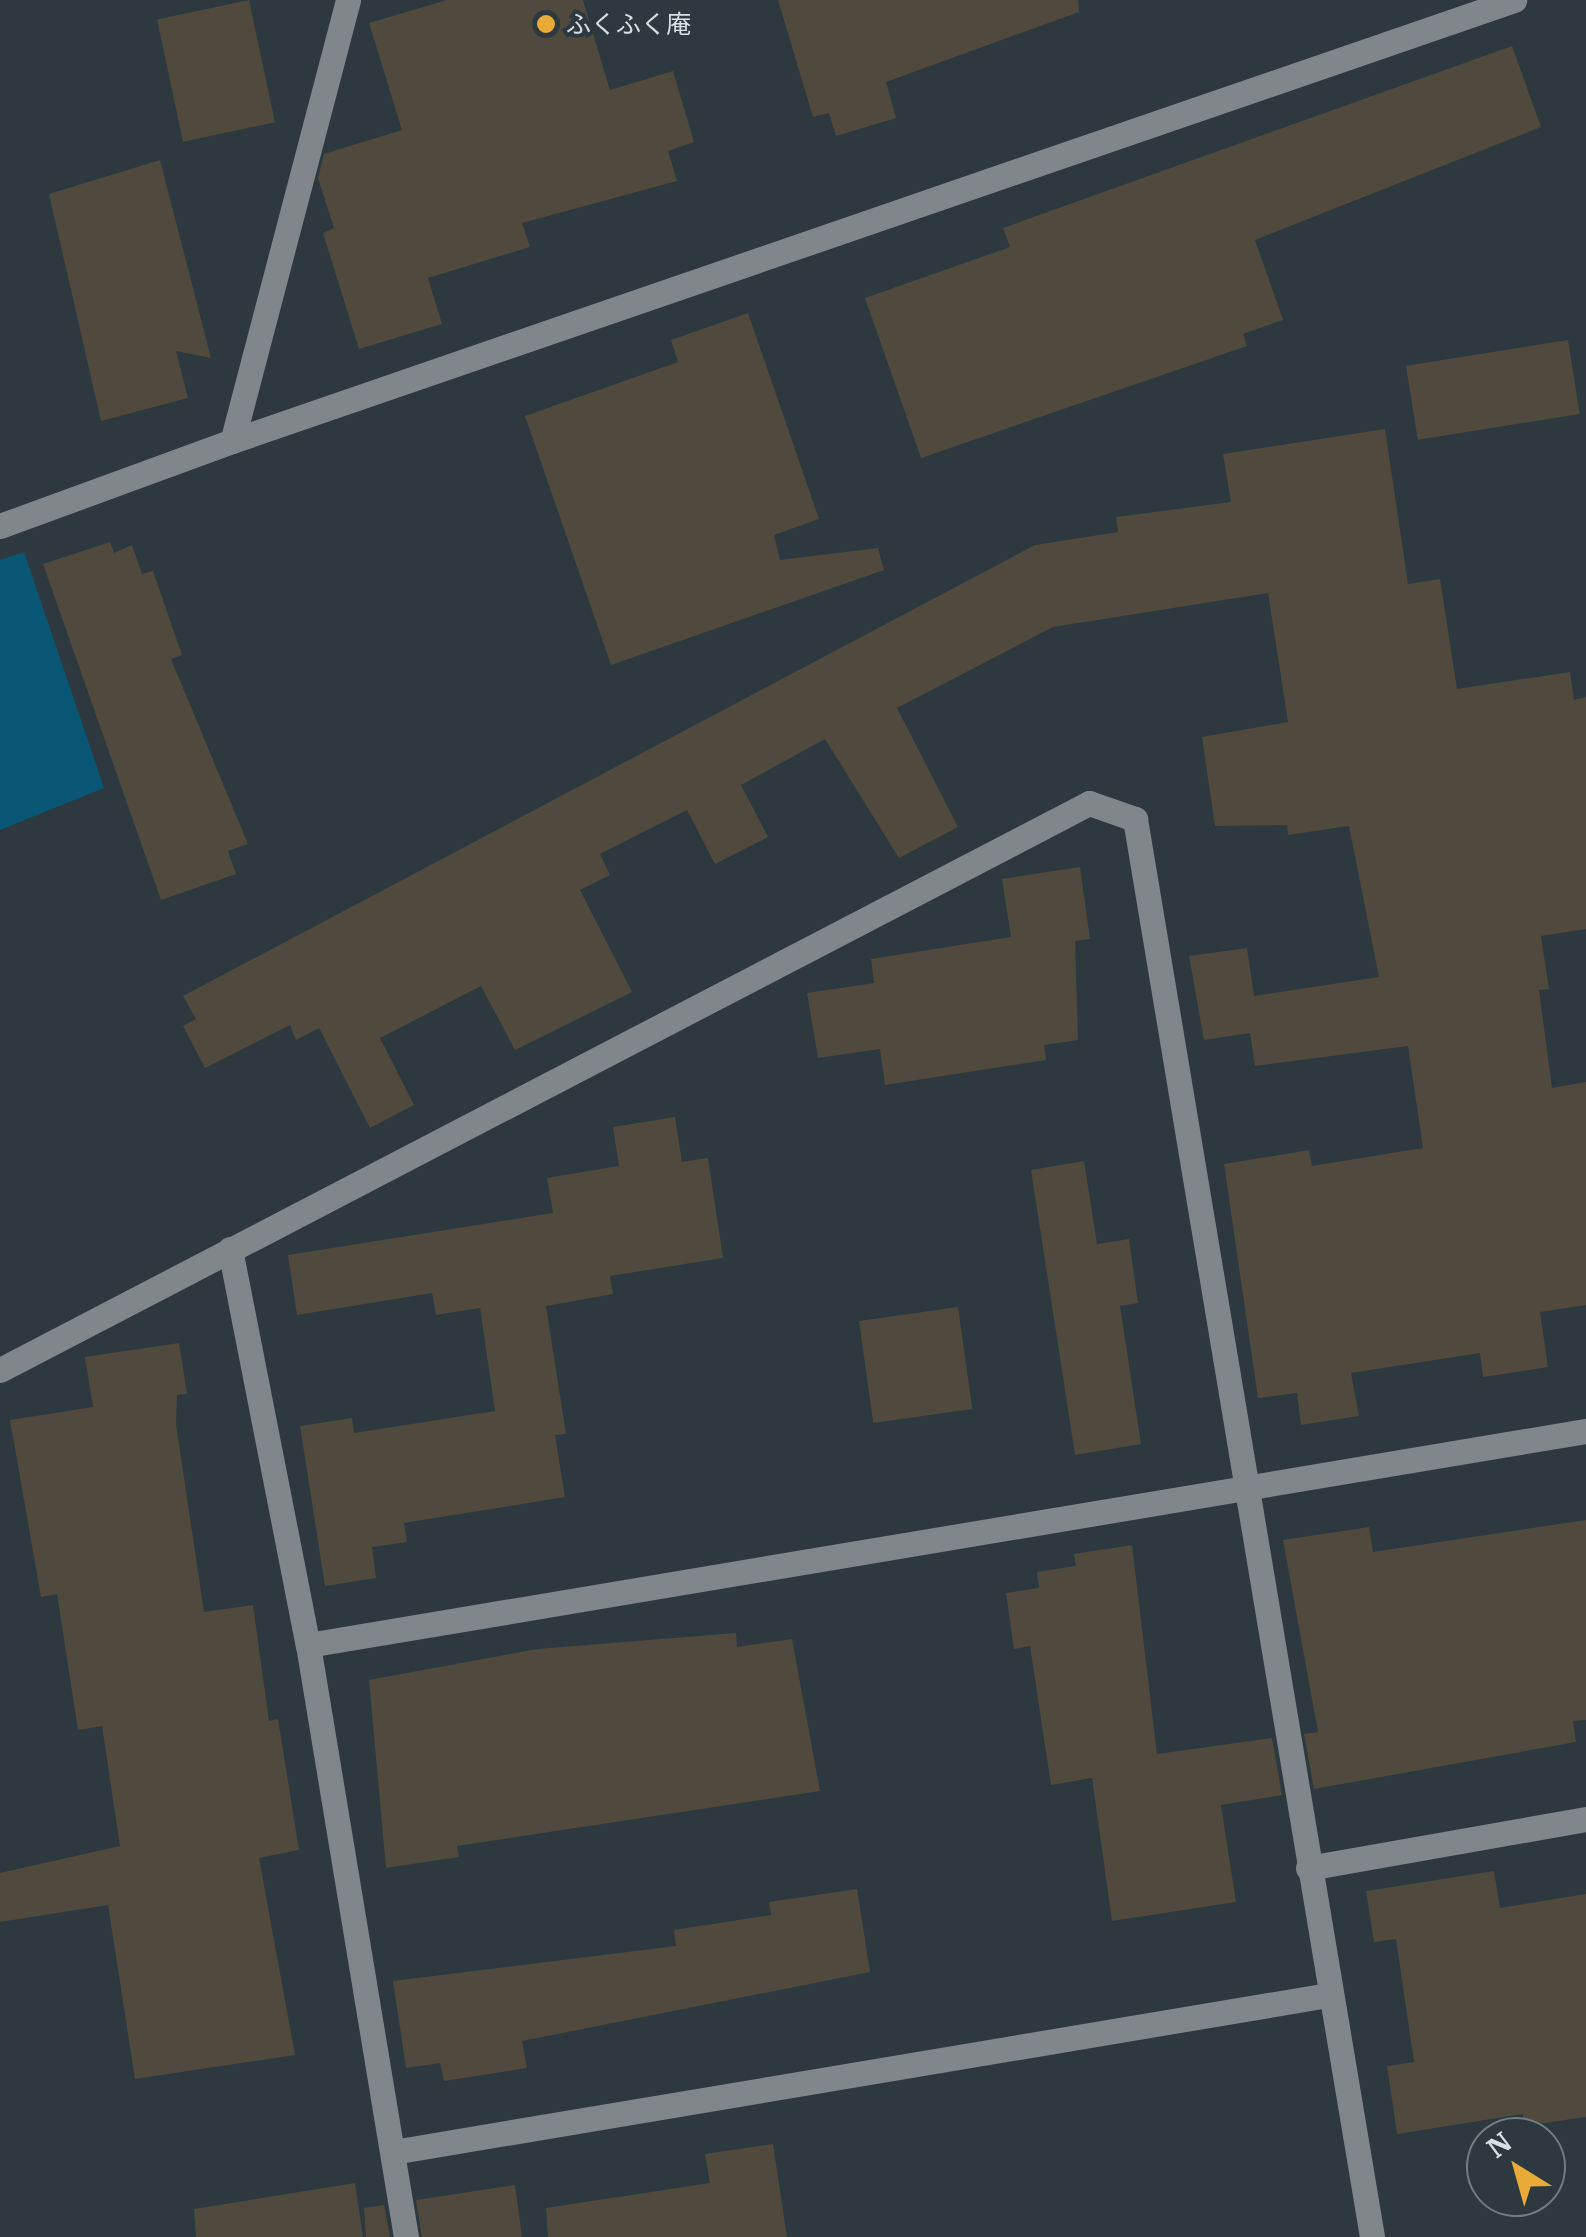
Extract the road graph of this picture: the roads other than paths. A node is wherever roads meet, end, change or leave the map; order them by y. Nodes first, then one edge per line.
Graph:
1 (348, 0) edge
2 (1514, 0) edge
3 (232, 441) junction
4 (0, 526) edge
5 (230, 1249) junction
6 (0, 1370) edge
7 (1586, 1430) edge
8 (1248, 1486) junction
9 (308, 1645) junction
10 (1586, 1819) edge
11 (1308, 1868) junction
12 (1328, 1995) junction
13 (393, 2152) junction
14 (406, 2237) edge
15 (1372, 2237) edge

1 - 3 street
2 - 3 street
3 - 4 street
5 - 6 street
5 - 8 street
5 - 9 street
7 - 8 street
8 - 9 street
8 - 11 street
9 - 13 street
10 - 11 street
11 - 12 street
12 - 13 street
12 - 15 street
13 - 14 street

